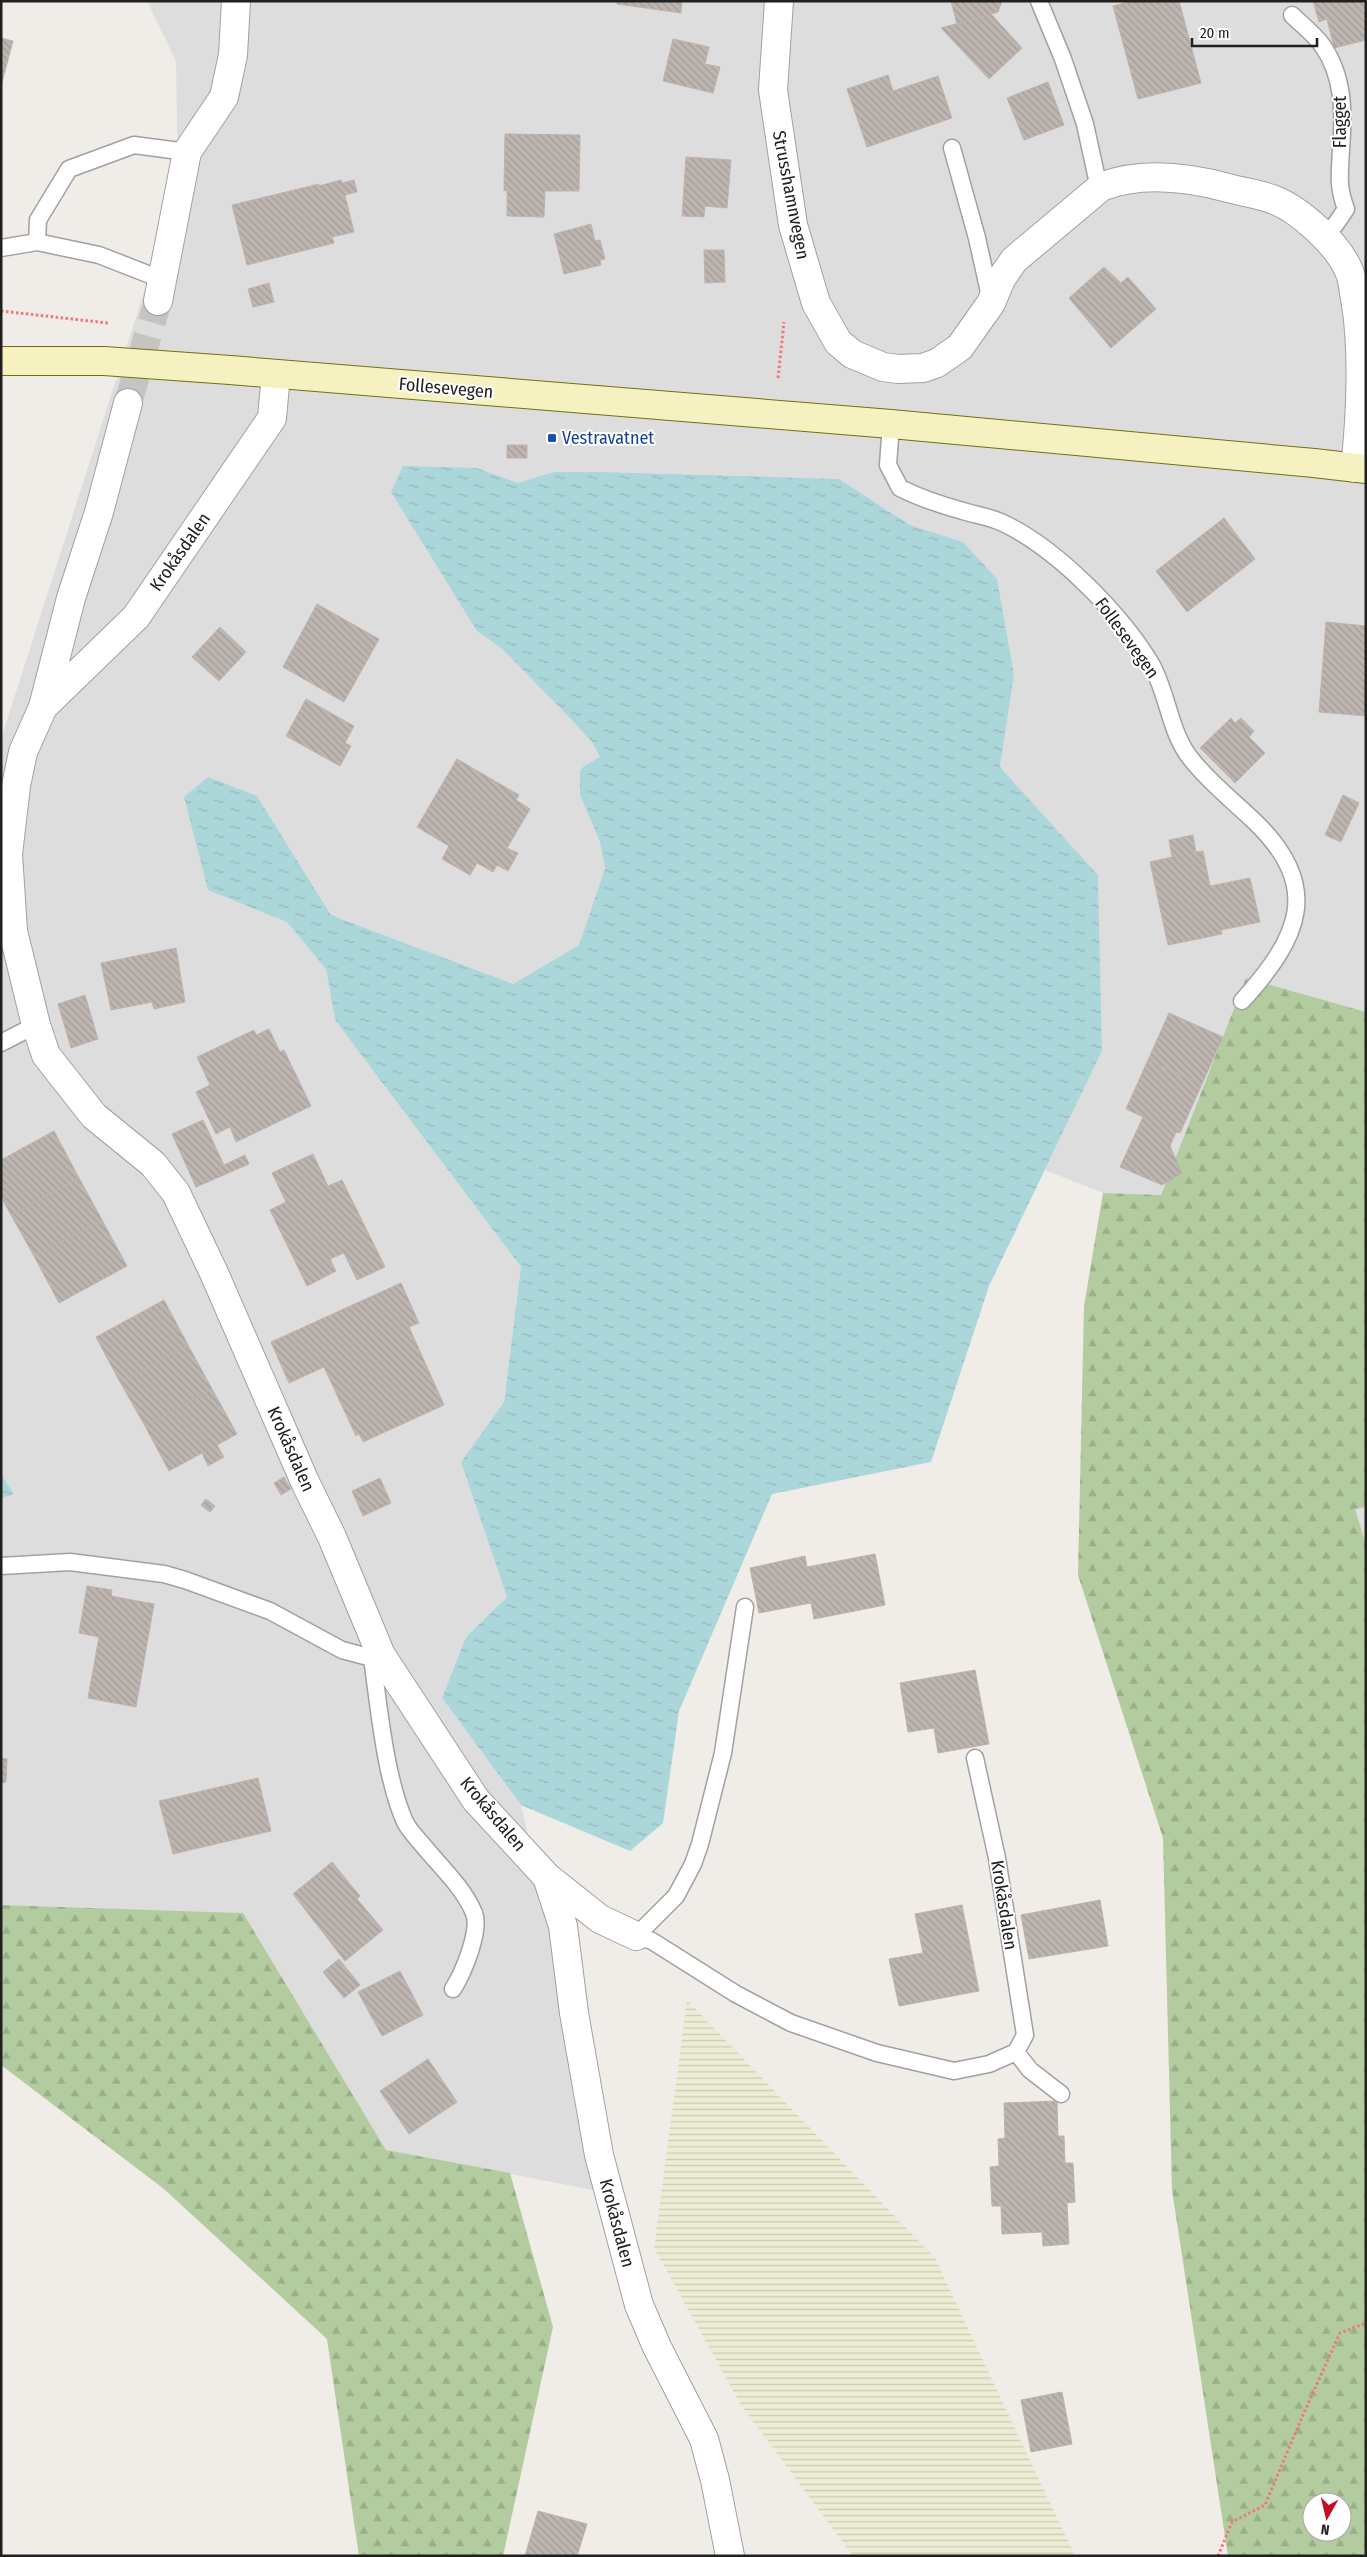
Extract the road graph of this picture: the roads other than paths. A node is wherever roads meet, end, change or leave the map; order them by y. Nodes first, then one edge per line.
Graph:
1 (236, 1) edge
2 (779, 1) edge
3 (1039, 1) edge
4 (1292, 15) dead end
5 (952, 148) dead end
6 (187, 152) junction
7 (1101, 187) junction
8 (1322, 235) junction
9 (36, 242) junction
10 (1, 248) edge
11 (161, 290) joint
12 (991, 303) junction
13 (1, 361) edge
14 (276, 374) junction
15 (128, 403) tunnel mouth
16 (891, 424) junction
17 (1361, 468) edge
18 (43, 707) junction
19 (1242, 1001) dead end
20 (36, 1025) junction
21 (1, 1043) edge
22 (1, 1566) edge
23 (745, 1607) dead end
24 (377, 1657) junction
25 (975, 1758) dead end
26 (547, 1877) junction
27 (636, 1936) junction
28 (453, 1989) dead end
29 (1016, 2052) junction
30 (1061, 2094) dead end
31 (730, 2556) edge

1 - 6 street
2 - 12 street, Strusshamnvegen
3 - 7 lane
4 - 8 lane, Flagget
5 - 12 lane
6 - 9 lane
6 - 11 street
7 - 8 street, Strusshamnvegen
7 - 12 street, Strusshamnvegen
8 - 17 street, Strusshamnvegen
9 - 10 lane
9 - 11 lane
13 - 14 main road, Follesevegen
14 - 16 main road, Follesevegen
14 - 18 street, Krokåsdalen
15 - 18 street, Krokåsdalen
16 - 17 main road, Follesevegen
16 - 19 lane, Follesevegen
18 - 20 street, Krokåsdalen
20 - 21 lane
20 - 24 street, Krokåsdalen
22 - 24 lane
23 - 27 lane
24 - 26 street, Krokåsdalen
24 - 28 lane, Krokåsdalen
25 - 29 lane, Krokåsdalen
26 - 27 street, Krokåsdalen
26 - 31 street, Krokåsdalen
27 - 29 lane, Krokåsdalen
29 - 30 lane

